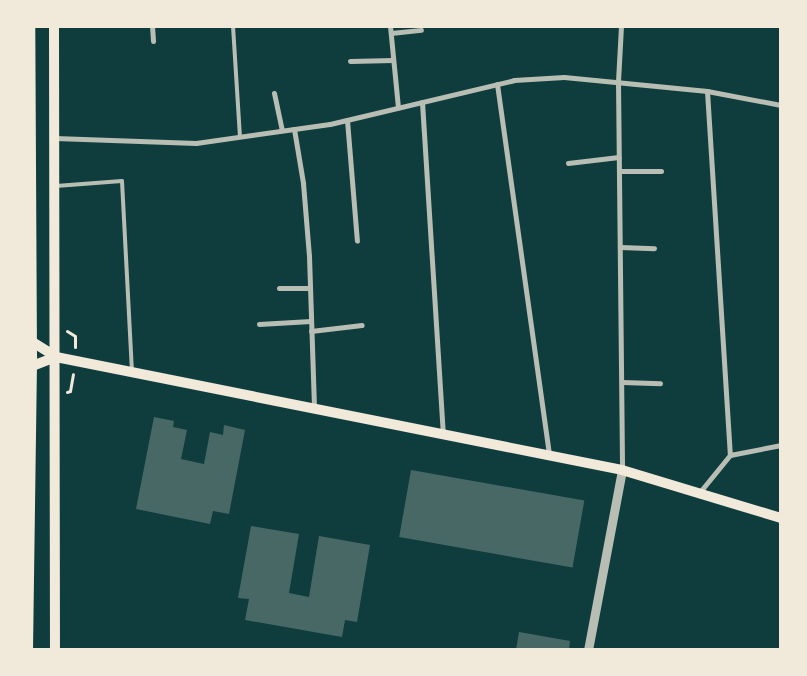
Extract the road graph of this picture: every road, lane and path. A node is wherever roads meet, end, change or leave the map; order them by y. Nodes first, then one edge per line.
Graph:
1 (30, 26) edge
2 (54, 26) edge
3 (152, 26) edge
4 (233, 26) edge
5 (390, 26) edge
6 (621, 26) edge
7 (421, 30) dead end
8 (391, 33) junction
9 (153, 40) dead end
10 (393, 60) junction
11 (350, 61) dead end
12 (618, 81) junction
13 (496, 84) junction
14 (706, 91) junction
15 (274, 94) dead end
16 (422, 102) junction
17 (781, 105) edge
18 (398, 108) junction
19 (347, 120) junction
20 (294, 129) junction
21 (28, 130) edge
22 (282, 130) junction
23 (240, 136) junction
24 (55, 138) junction
25 (619, 156) junction
26 (568, 163) dead end
27 (620, 171) junction
28 (661, 171) dead end
29 (55, 186) junction
30 (358, 241) dead end
31 (620, 247) junction
32 (654, 248) dead end
33 (279, 288) dead end
34 (310, 288) junction
35 (311, 321) junction
36 (259, 324) dead end
37 (362, 325) dead end
38 (311, 331) junction
39 (29, 338) edge
40 (56, 357) junction
41 (29, 368) edge
42 (132, 372) junction
43 (622, 382) junction
44 (660, 383) dead end
45 (314, 408) junction
46 (443, 434) junction
47 (781, 445) edge
48 (549, 455) junction
49 (730, 455) junction
50 (622, 470) junction
51 (699, 493) junction
52 (781, 518) edge
53 (28, 650) edge
54 (55, 650) edge
55 (588, 650) edge

1 - 21 main road
2 - 24 main road
3 - 9 street
4 - 23 lane
5 - 8 street
6 - 12 street
7 - 8 street
8 - 10 street
10 - 11 street
10 - 18 street
12 - 13 street
12 - 14 street
12 - 25 street
13 - 16 street
13 - 48 street
14 - 17 street
14 - 49 street
15 - 22 street
16 - 18 street
16 - 46 street
18 - 19 street
19 - 20 street
19 - 30 street
20 - 22 street
20 - 34 street
21 - 39 main road
22 - 23 street
23 - 24 street
24 - 29 main road
25 - 26 street
25 - 27 street
27 - 28 street
27 - 31 street
29 - 40 main road
29 - 42 lane
31 - 32 street
31 - 43 street
33 - 34 street
34 - 35 street
35 - 36 street
35 - 38 street
37 - 38 street
38 - 45 street
39 - 40 main road
39 - 41 main road
40 - 41 main road
40 - 42 main road
40 - 54 main road
41 - 53 main road
42 - 45 main road
43 - 44 street
43 - 50 street
45 - 46 main road
46 - 48 main road
47 - 49 street
48 - 50 main road
49 - 51 street
50 - 51 main road
50 - 55 street
51 - 52 main road

